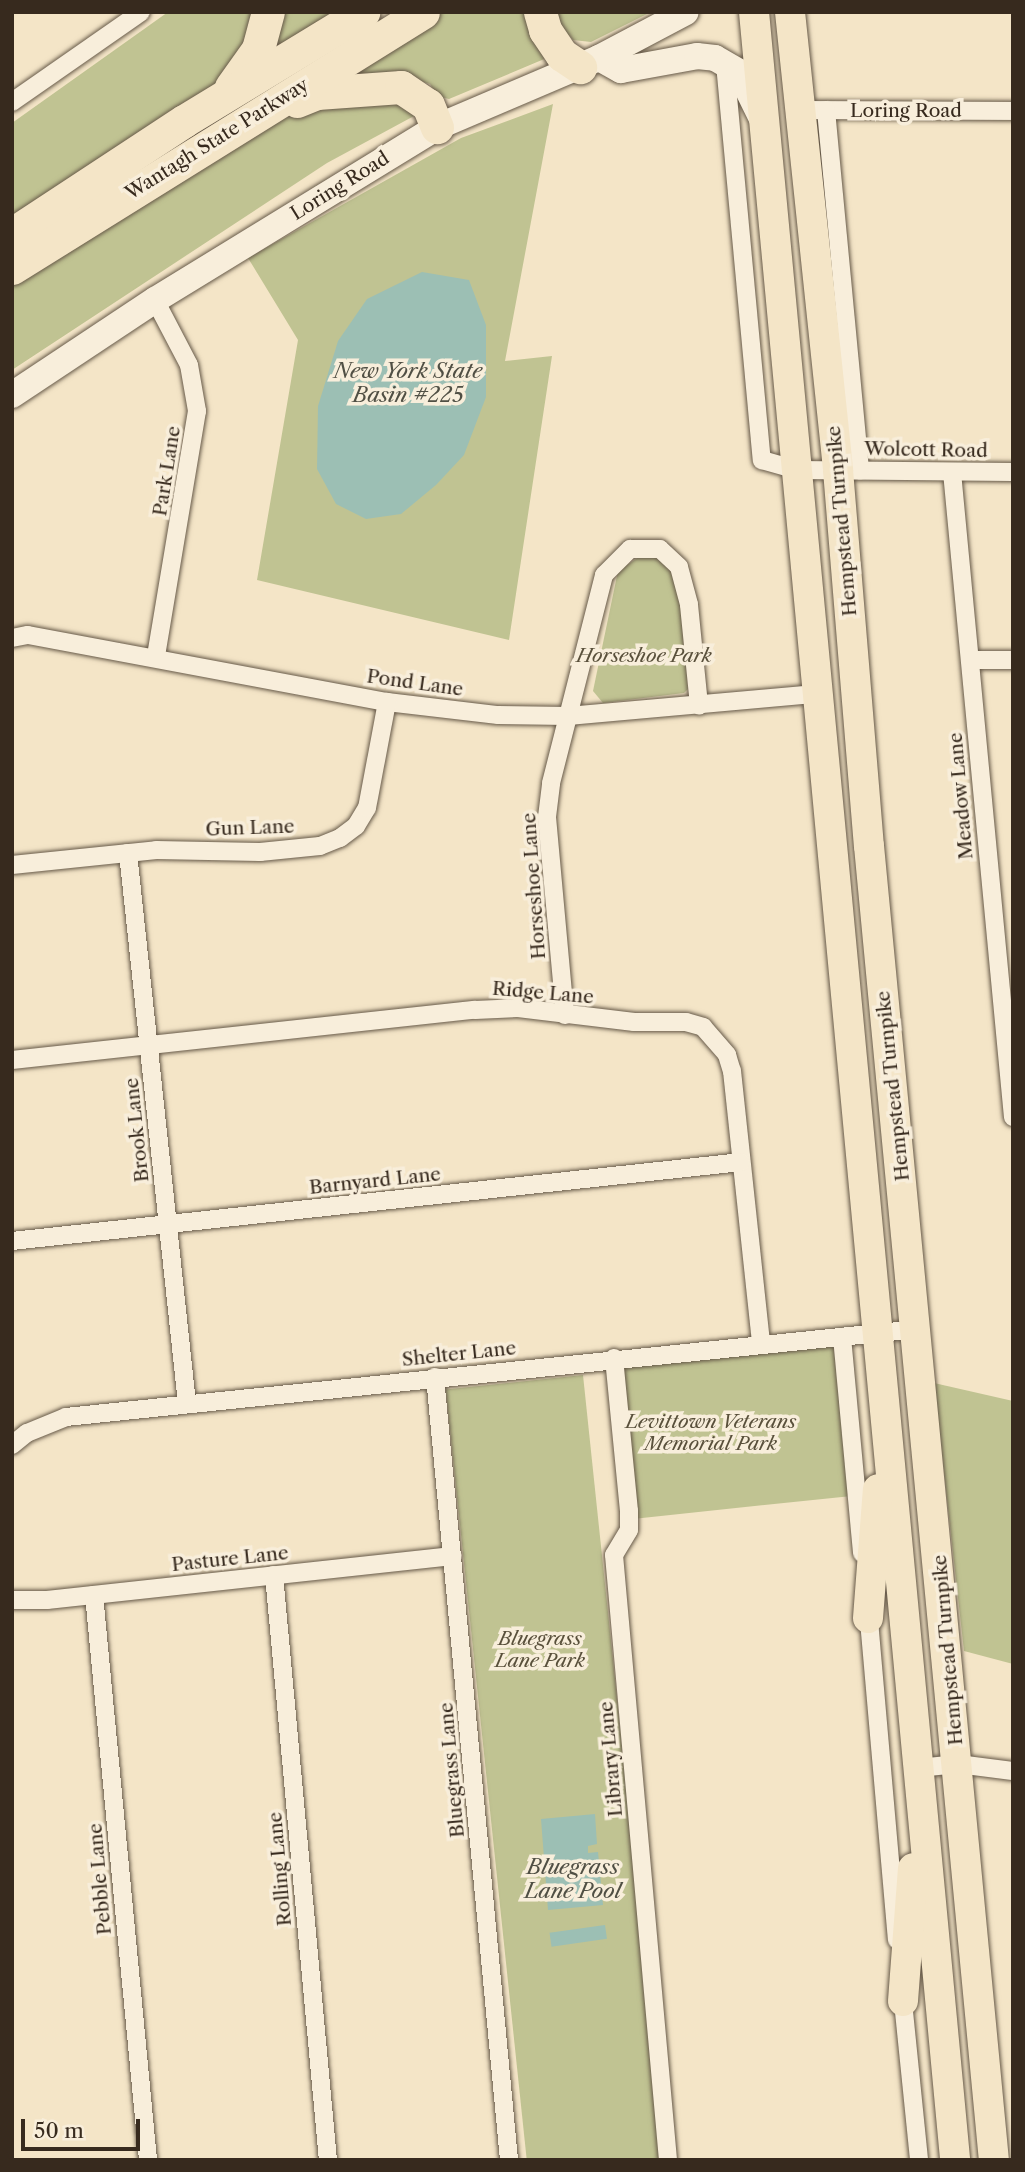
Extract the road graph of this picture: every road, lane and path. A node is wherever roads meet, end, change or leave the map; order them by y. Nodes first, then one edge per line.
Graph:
1 (141, 12) edge
2 (268, 12) edge
3 (363, 12) edge
4 (423, 12) edge
5 (540, 12) edge
6 (686, 12) edge
7 (754, 12) edge
8 (790, 12) edge
9 (590, 63) junction
10 (725, 64) junction
11 (12, 102) edge
12 (813, 110) junction
13 (1013, 111) edge
14 (229, 113) junction
15 (765, 126) junction
16 (437, 127) junction
17 (12, 234) edge
18 (12, 268) edge
19 (155, 300) junction
20 (12, 395) edge
21 (797, 470) junction
22 (849, 470) junction
23 (952, 472) junction
24 (1013, 472) edge
25 (12, 638) edge
26 (156, 656) junction
27 (970, 660) junction
28 (1013, 660) edge
29 (816, 694) junction
30 (387, 702) junction
31 (699, 706) junction
32 (568, 716) junction
33 (128, 853) junction
34 (12, 865) edge
35 (565, 1015) junction
36 (148, 1045) junction
37 (12, 1060) edge
38 (1013, 1114) edge
39 (741, 1162) junction
40 (168, 1224) junction
41 (12, 1241) edge
42 (918, 1329) junction
43 (878, 1333) junction
44 (842, 1337) junction
45 (761, 1343) junction
46 (614, 1358) junction
47 (435, 1377) junction
48 (187, 1403) junction
49 (884, 1404) junction
50 (12, 1445) edge
51 (453, 1556) junction
52 (274, 1575) junction
53 (94, 1595) junction
54 (12, 1600) edge
55 (869, 1618) junction
56 (958, 1764) junction
57 (1013, 1771) edge
58 (918, 1774) junction
59 (903, 2001) junction
60 (148, 2160) edge
61 (328, 2160) edge
62 (509, 2160) edge
63 (668, 2160) edge
64 (919, 2160) edge
65 (955, 2160) edge
66 (994, 2160) edge

1 - 11 street
2 - 14 highway
3 - 14 highway, Wantagh State Parkway
4 - 14 highway, Wantagh State Parkway
5 - 9 highway
6 - 9 street, Loring Road
7 - 15 main road, Hempstead Turnpike
8 - 12 main road, Hempstead Turnpike
9 - 10 street
9 - 16 street, Loring Road
10 - 15 street
10 - 21 street
12 - 13 street, Loring Road
12 - 22 main road, Hempstead Turnpike
14 - 16 highway
14 - 17 highway, Wantagh State Parkway
14 - 18 highway, Wantagh State Parkway
15 - 21 main road, Hempstead Turnpike
16 - 19 street, Loring Road
19 - 20 street, Loring Road
19 - 26 street, Park Lane
21 - 22 street, Wolcott Road
21 - 29 main road, Hempstead Turnpike
22 - 23 street, Wolcott Road
22 - 42 main road, Hempstead Turnpike
23 - 24 street, Wolcott Road
23 - 27 street, Meadow Lane
25 - 26 street, Pond Lane
26 - 30 street, Pond Lane
27 - 28 street
27 - 38 street, Meadow Lane
29 - 31 street, Pond Lane
29 - 43 main road, Hempstead Turnpike
30 - 32 street, Pond Lane
30 - 33 street, Gun Lane
31 - 32 street, Pond Lane
31 - 32 street, Horseshoe Lane
32 - 35 street, Horseshoe Lane
33 - 34 street, Gun Lane
33 - 36 street, Brook Lane
35 - 36 street, Ridge Lane
35 - 39 street, Ridge Lane
36 - 37 street, Ridge Lane
36 - 40 street, Brook Lane
39 - 40 street, Barnyard Lane
39 - 45 street, Ridge Lane
40 - 41 street, Barnyard Lane
40 - 48 street, Brook Lane
42 - 43 street, Shelter Lane
42 - 56 main road, Hempstead Turnpike
43 - 44 street, Shelter Lane
43 - 49 main road, Hempstead Turnpike
44 - 45 street, Shelter Lane
44 - 55 street
45 - 46 street, Shelter Lane
46 - 47 street, Shelter Lane
46 - 63 street, Library Lane
47 - 48 street, Shelter Lane
47 - 51 street, Bluegrass Lane
48 - 50 street, Shelter Lane
49 - 55 main road
49 - 58 main road, Hempstead Turnpike
51 - 52 street, Pasture Lane
51 - 62 street, Bluegrass Lane
52 - 53 street, Pasture Lane
52 - 61 street, Rolling Lane
53 - 54 street, Pasture Lane
53 - 60 street, Pebble Lane
55 - 59 street
56 - 57 street
56 - 58 street
56 - 66 main road, Hempstead Turnpike
58 - 59 main road
58 - 65 main road, Hempstead Turnpike
59 - 64 street

